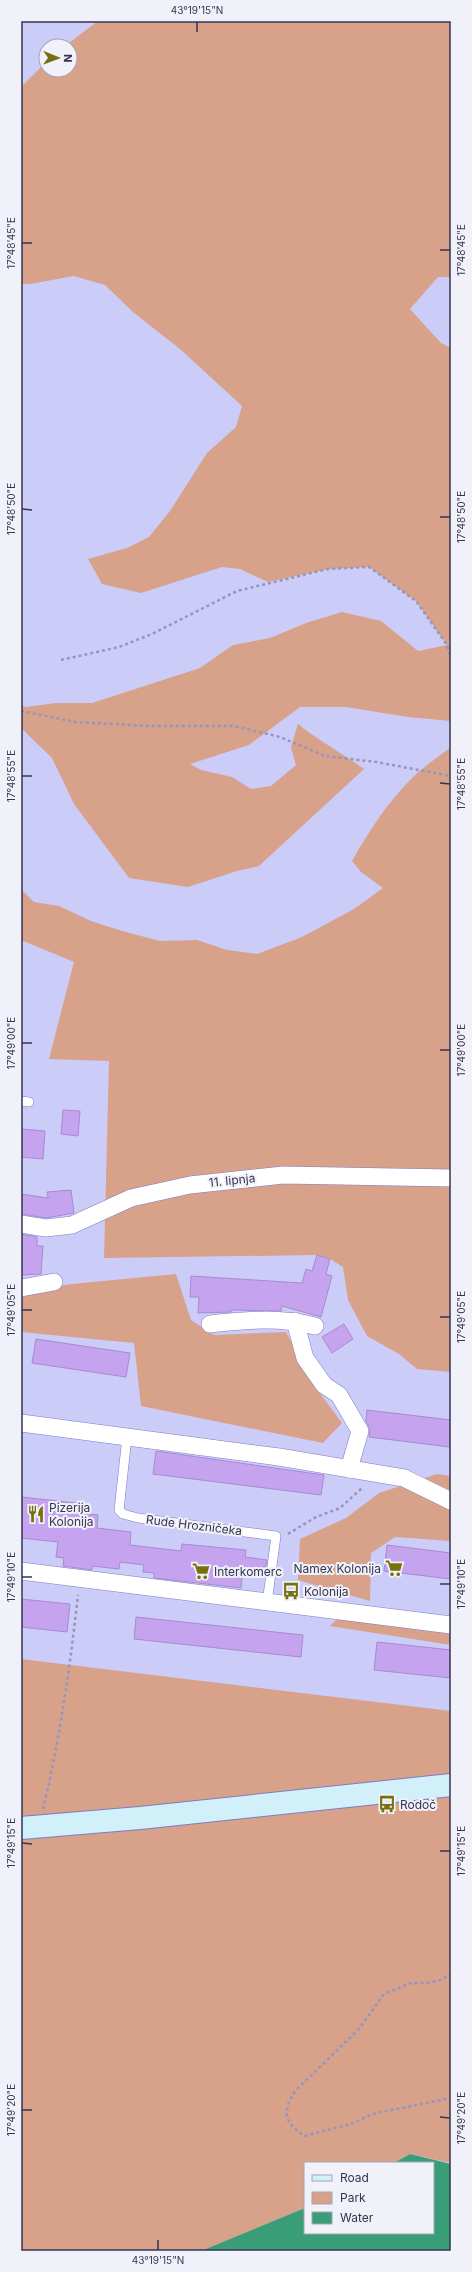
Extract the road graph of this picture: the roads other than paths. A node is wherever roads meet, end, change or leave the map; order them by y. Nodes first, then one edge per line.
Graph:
1 (451, 1178) edge
2 (21, 1224) edge
3 (54, 1282) dead end
4 (21, 1288) edge
5 (295, 1321) junction
6 (210, 1324) dead end
7 (315, 1326) dead end
8 (21, 1423) edge
9 (128, 1437) junction
10 (349, 1469) junction
11 (451, 1500) edge
12 (21, 1571) edge
13 (267, 1603) junction
14 (451, 1625) edge
15 (451, 1785) edge
16 (30, 1827) edge

1 - 2 street, 11. lipnja
3 - 4 street
5 - 6 street
5 - 7 street
5 - 10 street
8 - 9 street
9 - 10 street
9 - 13 lane, Rude Hrozničeka
10 - 11 street
12 - 13 street
13 - 14 street
15 - 16 main road

